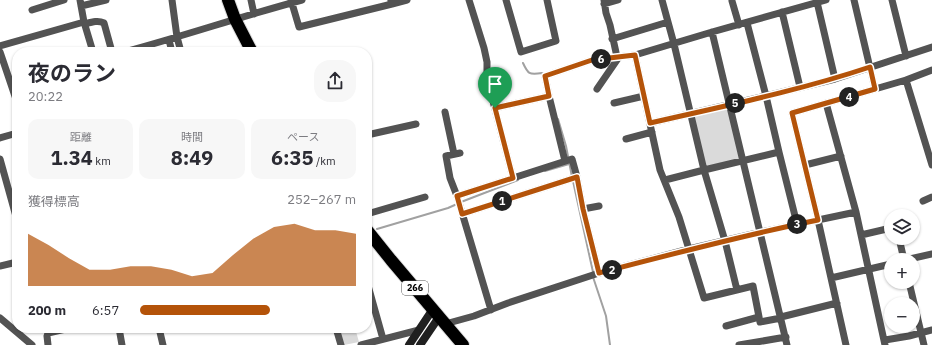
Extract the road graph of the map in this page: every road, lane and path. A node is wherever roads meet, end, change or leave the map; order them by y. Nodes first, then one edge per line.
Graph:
1 (64, 0) edge
2 (106, 0) edge
3 (172, 0) edge
4 (228, 0) edge
5 (251, 0) edge
6 (302, 0) edge
7 (408, 0) edge
8 (469, 0) edge
9 (506, 0) edge
10 (547, 0) edge
11 (618, 0) edge
12 (662, 0) edge
13 (826, 0) edge
14 (854, 0) edge
15 (892, 0) edge
16 (291, 1) edge
17 (732, 1) edge
18 (391, 2) edge
19 (604, 2) edge
20 (817, 2) junction
21 (80, 3) edge
22 (32, 10) dead end
23 (782, 12) junction
24 (254, 14) junction
25 (235, 19) junction
26 (668, 22) junction
27 (85, 23) junction
28 (747, 23) junction
29 (739, 25) junction
30 (712, 32) junction
31 (177, 37) junction
32 (612, 38) junction
33 (169, 40) junction
34 (674, 44) junction
35 (0, 46) edge
36 (92, 47) edge
37 (111, 47) edge
38 (143, 47) edge
39 (171, 47) edge
40 (180, 47) edge
41 (249, 47) edge
42 (932, 47) edge
43 (0, 52) edge
44 (635, 55) junction
45 (906, 56) junction
46 (618, 57) junction
47 (870, 67) junction
48 (932, 70) edge
49 (835, 78) junction
50 (906, 80) junction
51 (12, 87) edge
52 (800, 87) junction
53 (597, 89) dead end
54 (875, 89) junction
55 (549, 96) junction
56 (644, 96) junction
57 (766, 96) junction
58 (614, 103) dead end
59 (826, 103) junction
60 (730, 105) junction
61 (495, 108) junction
62 (445, 112) dead end
63 (690, 114) junction
64 (650, 123) junction
65 (416, 124) dead end
66 (652, 132) junction
67 (12, 134) edge
68 (372, 135) edge
69 (0, 138) edge
70 (626, 139) dead end
71 (779, 152) junction
72 (841, 156) junction
73 (0, 159) edge
74 (565, 161) junction
75 (743, 161) junction
76 (805, 165) junction
77 (932, 165) edge
78 (704, 170) junction
79 (577, 177) junction
80 (513, 178) junction
81 (665, 180) junction
82 (457, 196) junction
83 (425, 197) dead end
84 (932, 197) edge
85 (923, 201) dead end
86 (12, 202) edge
87 (599, 206) dead end
88 (583, 209) junction
89 (856, 212) junction
90 (372, 213) edge
91 (462, 214) junction
92 (818, 220) junction
93 (797, 224) junction
94 (884, 230) edge
95 (761, 232) junction
96 (860, 235) junction
97 (372, 238) edge
98 (724, 241) junction
99 (689, 249) junction
100 (932, 254) edge
101 (920, 257) edge
102 (12, 263) edge
103 (0, 266) edge
104 (884, 266) edge
105 (868, 270) junction
106 (599, 273) junction
107 (831, 278) junction
108 (911, 289) edge
109 (737, 290) junction
110 (372, 300) edge
111 (837, 303) junction
112 (492, 310) junction
113 (439, 317) junction
114 (759, 317) junction
115 (781, 317) junction
116 (0, 318) edge
117 (4, 326) edge
118 (726, 326) dead end
119 (420, 330) junction
120 (932, 330) edge
121 (14, 333) edge
122 (48, 333) edge
123 (121, 333) edge
124 (160, 333) edge
125 (337, 333) edge
126 (921, 333) junction
127 (786, 337) junction
128 (383, 339) junction
129 (885, 343) edge
130 (32, 345) edge
131 (48, 345) edge
132 (122, 345) edge
133 (163, 345) edge
134 (341, 345) edge
135 (361, 345) edge
136 (409, 345) edge
137 (420, 345) edge
138 (463, 345) edge
139 (739, 345) edge
140 (788, 345) edge
141 (846, 345) edge
142 (924, 345) edge

1 - 22 street
2 - 21 street
3 - 31 street
4 - 25 highway
5 - 24 street
6 - 16 street
7 - 18 street
8 - 61 street
9 - 10 street
11 - 19 street
12 - 26 street
13 - 20 street
14 - 47 street
15 - 45 street
16 - 18 street
16 - 24 street
17 - 29 street
19 - 32 street
20 - 23 street
20 - 49 street
21 - 27 street
23 - 28 street
23 - 52 street
24 - 25 street
25 - 31 street
25 - 41 highway
26 - 32 street
26 - 34 street
27 - 35 street
27 - 36 street
27 - 37 street
28 - 29 street
28 - 57 street
29 - 30 street
30 - 34 street
30 - 60 street
31 - 33 street
31 - 40 street
32 - 46 street
33 - 38 street
33 - 39 street
34 - 44 street
34 - 63 street
42 - 45 street
43 - 51 street
44 - 46 street
44 - 56 street
45 - 47 street
46 - 53 street
46 - 55 street
47 - 49 street
47 - 54 street
48 - 50 street
49 - 52 street
50 - 54 street
50 - 77 street
52 - 57 street
54 - 59 street
55 - 61 street
55 - 74 street
56 - 58 street
56 - 64 street
57 - 60 street
57 - 71 street
59 - 72 street
59 - 76 street
60 - 63 street
60 - 75 street
61 - 80 street
62 - 82 street
63 - 64 street
63 - 78 street
64 - 66 street
65 - 68 street
66 - 70 street
66 - 81 street
67 - 69 street
71 - 75 street
71 - 93 street
72 - 76 street
72 - 89 street
73 - 86 street
74 - 79 street
74 - 80 street
75 - 78 street
75 - 95 street
76 - 92 street
78 - 81 street
78 - 98 street
79 - 88 street
79 - 91 street
80 - 82 street
81 - 99 street
82 - 91 street
83 - 90 street
84 - 85 street
87 - 88 street
88 - 106 street
89 - 92 street
89 - 96 street
91 - 112 street
92 - 93 street
92 - 107 street
93 - 95 street
94 - 96 street
95 - 98 street
95 - 115 street
96 - 105 street
97 - 113 highway, 266
98 - 99 street
98 - 109 street
99 - 106 street
99 - 109 street
100 - 101 street
102 - 103 street
104 - 105 street
105 - 107 street
105 - 129 street
106 - 112 street
107 - 111 street
108 - 126 street
109 - 114 street
110 - 128 street
111 - 115 street
111 - 141 street
112 - 113 street
113 - 119 street
113 - 137 street
113 - 138 highway, 266
114 - 115 street
114 - 118 street
115 - 127 street
116 - 117 street
119 - 128 street
119 - 136 street
120 - 126 street
121 - 130 street
122 - 131 street
123 - 132 street
124 - 133 street
125 - 134 street
126 - 129 street
126 - 142 street
127 - 139 street
127 - 140 street
128 - 135 street

